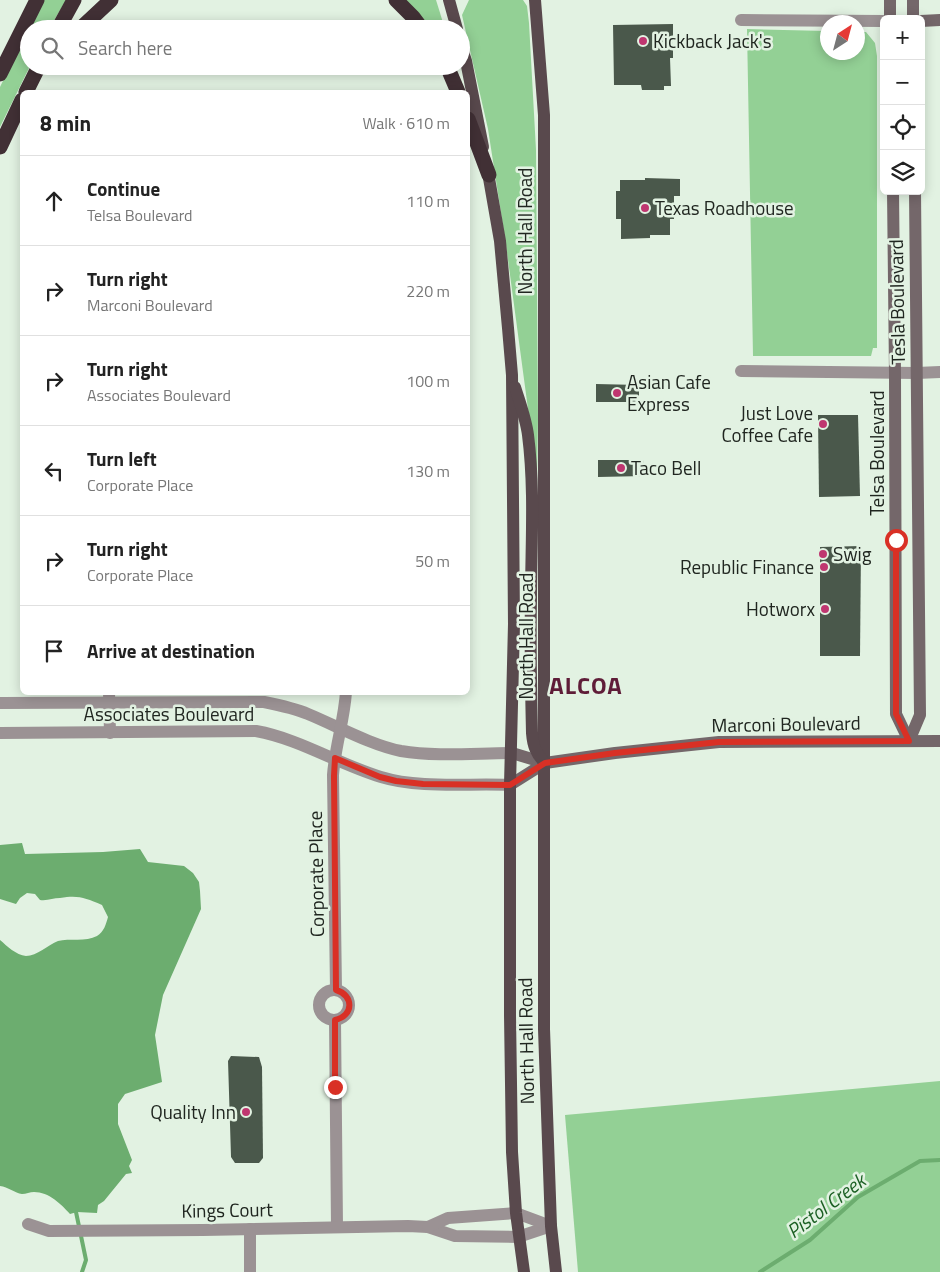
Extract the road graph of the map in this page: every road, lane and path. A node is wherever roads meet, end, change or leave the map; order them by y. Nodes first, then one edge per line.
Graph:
1 (37, 0) edge
2 (74, 0) edge
3 (111, 0) edge
4 (396, 0) edge
5 (448, 0) edge
6 (535, 0) edge
7 (890, 0) edge
8 (913, 0) edge
9 (890, 15) edge
10 (913, 15) edge
11 (27, 20) edge
12 (63, 20) edge
13 (90, 20) edge
14 (415, 20) edge
15 (454, 20) edge
16 (741, 20) dead end
17 (940, 20) edge
18 (880, 21) edge
19 (925, 21) edge
20 (20, 34) edge
21 (0, 74) edge
22 (35, 75) edge
23 (39, 75) edge
24 (451, 75) edge
25 (468, 75) edge
26 (29, 88) edge
27 (457, 90) edge
28 (20, 104) edge
29 (470, 124) edge
30 (0, 147) edge
31 (489, 175) junction
32 (893, 195) edge
33 (915, 195) edge
34 (741, 371) dead end
35 (940, 372) edge
36 (895, 373) junction
37 (916, 373) junction
38 (512, 375) junction
39 (346, 695) edge
40 (109, 697) edge
41 (0, 703) edge
42 (341, 728) junction
43 (0, 733) edge
44 (110, 733) junction
45 (909, 741) junction
46 (940, 741) edge
47 (512, 752) junction
48 (335, 758) junction
49 (545, 763) junction
50 (510, 785) junction
51 (336, 990) junction
52 (335, 1020) junction
53 (516, 1213) junction
54 (28, 1224) dead end
55 (551, 1226) junction
56 (337, 1227) junction
57 (428, 1227) junction
58 (250, 1229) junction
59 (518, 1237) junction
60 (250, 1272) edge
61 (524, 1272) edge
62 (556, 1272) edge

1 - 11 highway
2 - 12 highway
3 - 13 highway
4 - 14 highway
5 - 15 main road
6 - 49 main road, North Hall Road
7 - 9 main road
8 - 10 main road
16 - 18 street
17 - 19 main road
20 - 21 highway
22 - 26 highway
23 - 26 highway
24 - 27 highway
25 - 31 main road, North Hall Road
28 - 30 highway
29 - 31 highway
31 - 38 main road, North Hall Road
32 - 36 main road, Telsa Boulevard
33 - 37 main road, Tesla Boulevard
34 - 36 street
35 - 37 street
36 - 37 street
36 - 45 main road, Telsa Boulevard
37 - 45 main road, Tesla Boulevard
38 - 47 main road, North Hall Road
38 - 49 main road
39 - 42 street, Corporate Place
40 - 41 street, Associates Boulevard
40 - 42 street, Associates Boulevard
40 - 44 street
42 - 47 street, Associates Boulevard
42 - 48 street, Corporate Place
43 - 44 street, Associates Boulevard
44 - 48 street, Associates Boulevard
45 - 46 main road, Marconi Boulevard
45 - 49 main road, Marconi Boulevard
47 - 49 main road, Marconi Boulevard
47 - 50 main road, North Hall Road
48 - 50 street, Associates Boulevard
48 - 51 street, Corporate Place
49 - 50 main road, Marconi Boulevard
49 - 55 main road, North Hall Road
50 - 53 main road, North Hall Road
51 - 52 street
51 - 52 street
52 - 56 street
53 - 55 street, Kings Court
53 - 57 street, Kings Court
53 - 59 main road, North Hall Road
54 - 58 street, Kings Court
55 - 59 street, Kings Court
55 - 62 main road, North Hall Road
56 - 57 street, Kings Court
56 - 58 street, Kings Court
57 - 59 street, Kings Court
58 - 60 street
59 - 61 main road, North Hall Road

